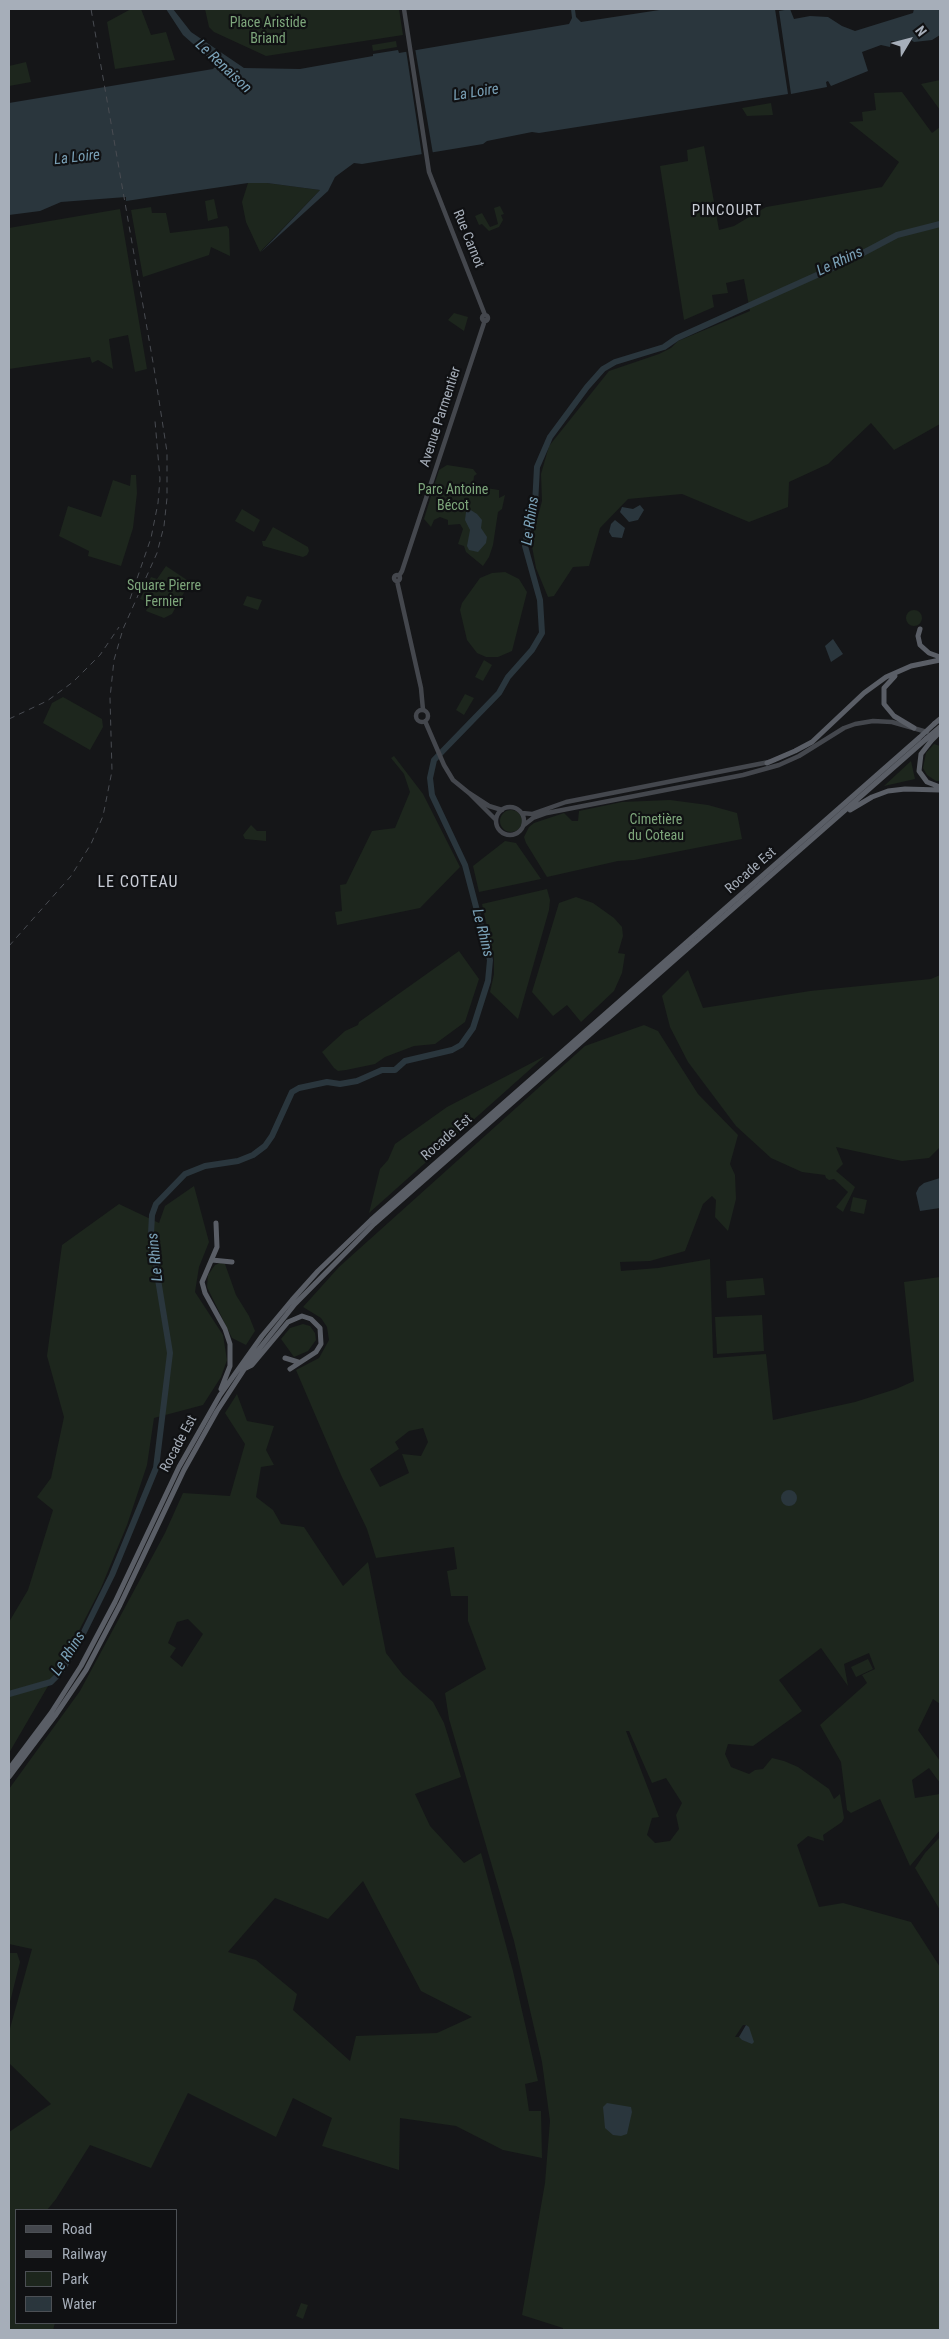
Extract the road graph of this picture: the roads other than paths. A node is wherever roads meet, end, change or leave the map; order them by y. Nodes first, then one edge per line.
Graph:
1 (405, 9) edge
2 (485, 318) joint
3 (920, 629) dead end
4 (940, 658) edge
5 (940, 664) edge
6 (423, 710) junction
7 (940, 719) edge
8 (425, 721) junction
9 (940, 727) edge
10 (914, 728) junction
11 (940, 732) edge
12 (940, 736) edge
13 (929, 740) junction
14 (814, 745) junction
15 (767, 763) junction
16 (940, 788) edge
17 (469, 793) junction
18 (502, 810) junction
19 (844, 812) junction
20 (522, 813) junction
21 (496, 820) junction
22 (524, 825) junction
23 (652, 977) junction
24 (623, 1002) junction
25 (216, 1224) dead end
26 (212, 1260) junction
27 (232, 1262) dead end
28 (285, 1358) dead end
29 (298, 1362) junction
30 (290, 1368) dead end
31 (244, 1370) junction
32 (220, 1395) junction
33 (83, 1668) junction
34 (9, 1769) edge
35 (9, 1777) edge

1 - 2 main road, Rue Carnot
2 - 6 main road, Avenue Parmentier
3 - 4 highway
4 - 15 highway
5 - 10 highway
6 - 8 main road
6 - 8 main road
7 - 23 highway, Rocade Est, bridge
8 - 17 main road
9 - 13 highway, Rocade Est, bridge
10 - 12 main road
10 - 14 main road
11 - 13 highway, bridge
13 - 16 highway
13 - 19 highway, Rocade Est
14 - 15 main road
14 - 22 main road
15 - 20 main road
16 - 19 highway
17 - 18 main road
17 - 21 main road
18 - 20 main road
18 - 21 main road
19 - 23 highway, Rocade Est
20 - 22 main road
21 - 22 main road
23 - 24 highway, Rocade Est
24 - 31 highway, Rocade Est
24 - 32 highway, Rocade Est
25 - 26 highway
26 - 27 highway
26 - 32 highway
28 - 29 highway
29 - 30 highway
29 - 31 highway
31 - 33 highway, Rocade Est
32 - 33 highway, Rocade Est
33 - 34 highway
33 - 35 highway

